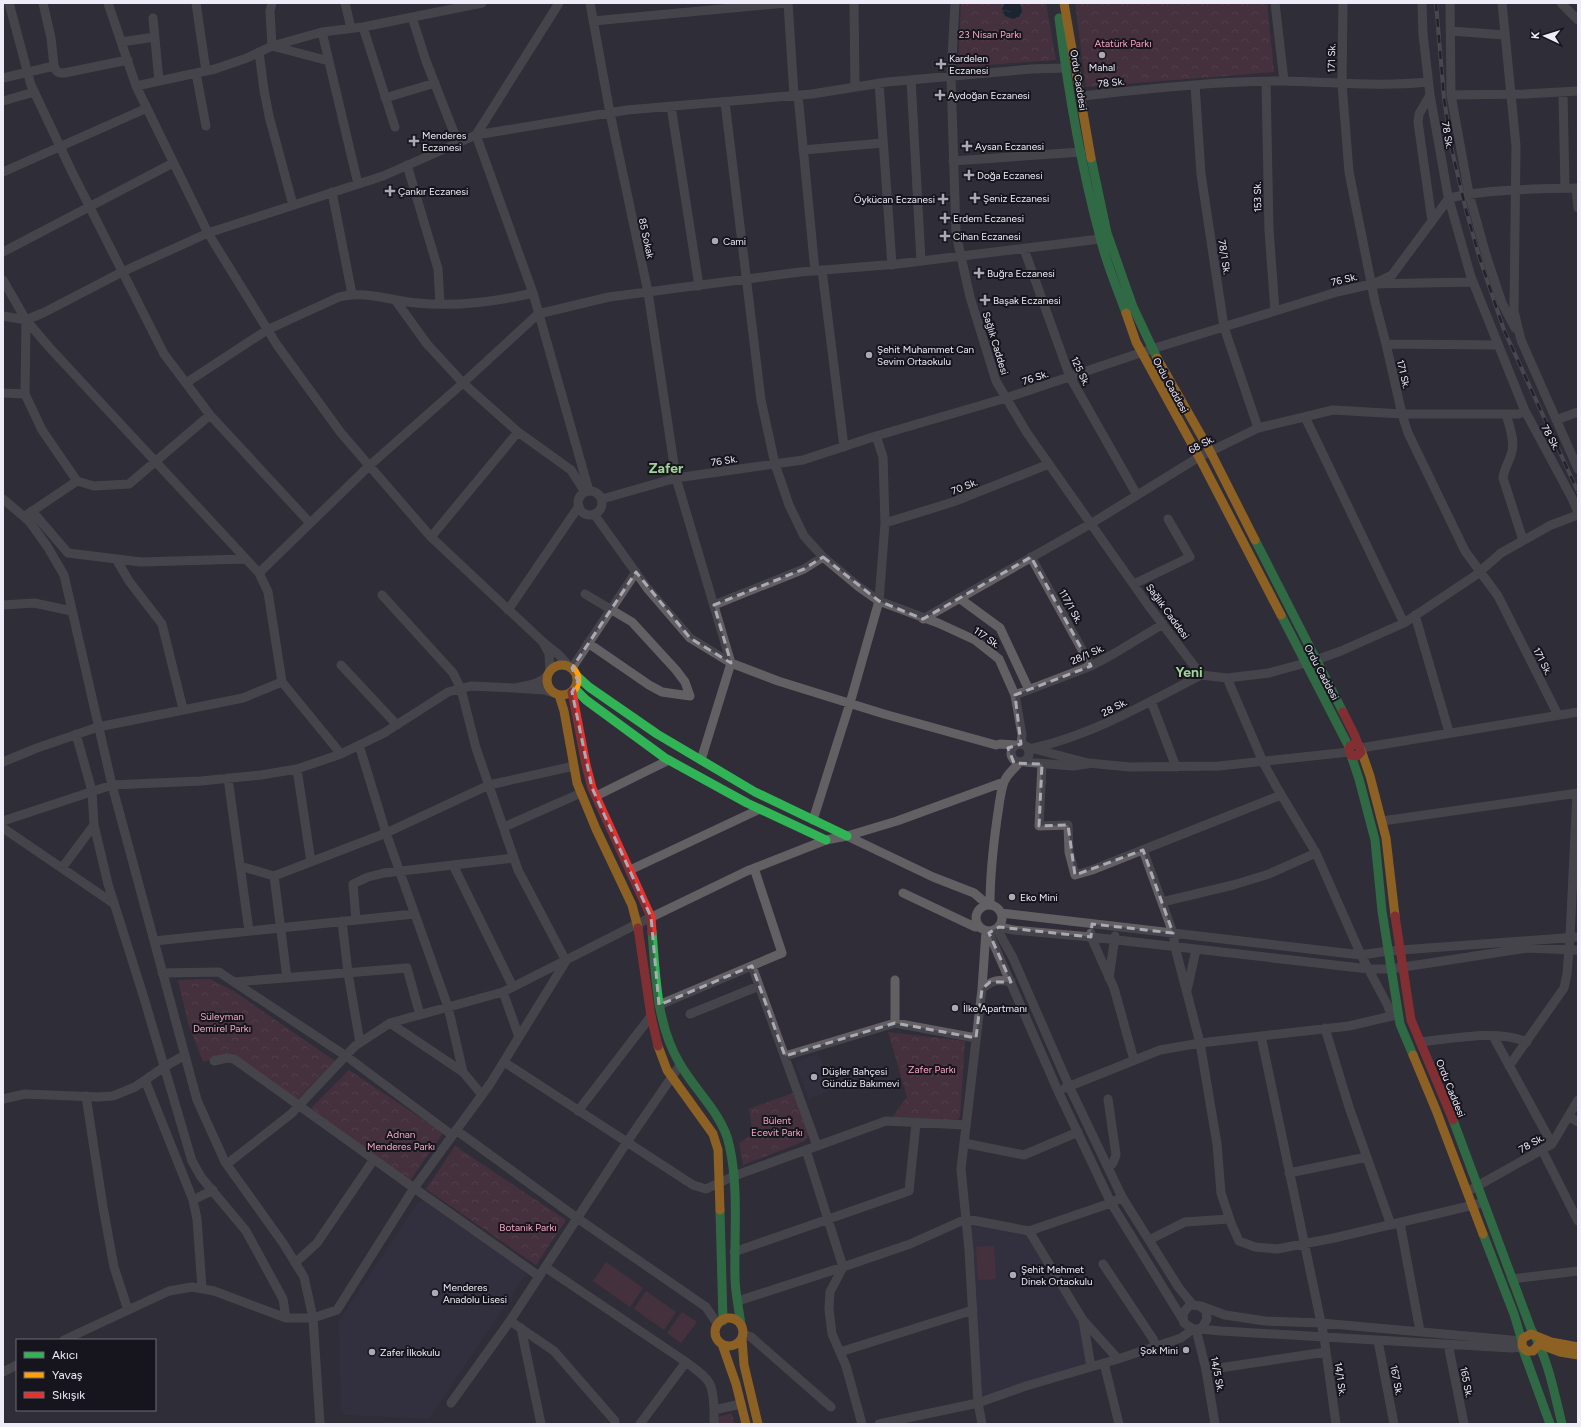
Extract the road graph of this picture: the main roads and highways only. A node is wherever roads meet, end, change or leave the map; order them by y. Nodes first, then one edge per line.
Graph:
1 (1056, 3) edge
2 (1064, 3) edge
3 (572, 670) junction
4 (574, 690) junction
5 (556, 694) junction
6 (1360, 747) junction
7 (1349, 751) junction
8 (701, 760) junction
9 (696, 775) junction
10 (847, 836) road end
11 (826, 840) road end
12 (720, 1322) junction
13 (742, 1333) junction
14 (1537, 1339) junction
15 (722, 1344) junction
16 (1522, 1344) junction
17 (1578, 1347) edge
18 (1578, 1355) edge
19 (746, 1424) edge
20 (758, 1424) edge
21 (1550, 1424) edge
22 (1562, 1424) edge

1 - 7 main road, Ordu Caddesi
2 - 6 main road, Ordu Caddesi
3 - 4 main road
3 - 5 main road
3 - 8 main road
4 - 5 main road
4 - 9 main road
4 - 13 main road
5 - 12 main road
6 - 7 main road
6 - 14 main road, Ordu Caddesi
7 - 16 main road, Ordu Caddesi
8 - 9 main road
8 - 10 main road
9 - 11 main road
12 - 13 main road
12 - 15 main road
13 - 15 main road
13 - 20 main road
14 - 16 main road
14 - 16 main road
14 - 17 main road
14 - 18 main road
14 - 22 main road, Ordu Caddesi
15 - 19 main road
16 - 21 main road, Ordu Caddesi

